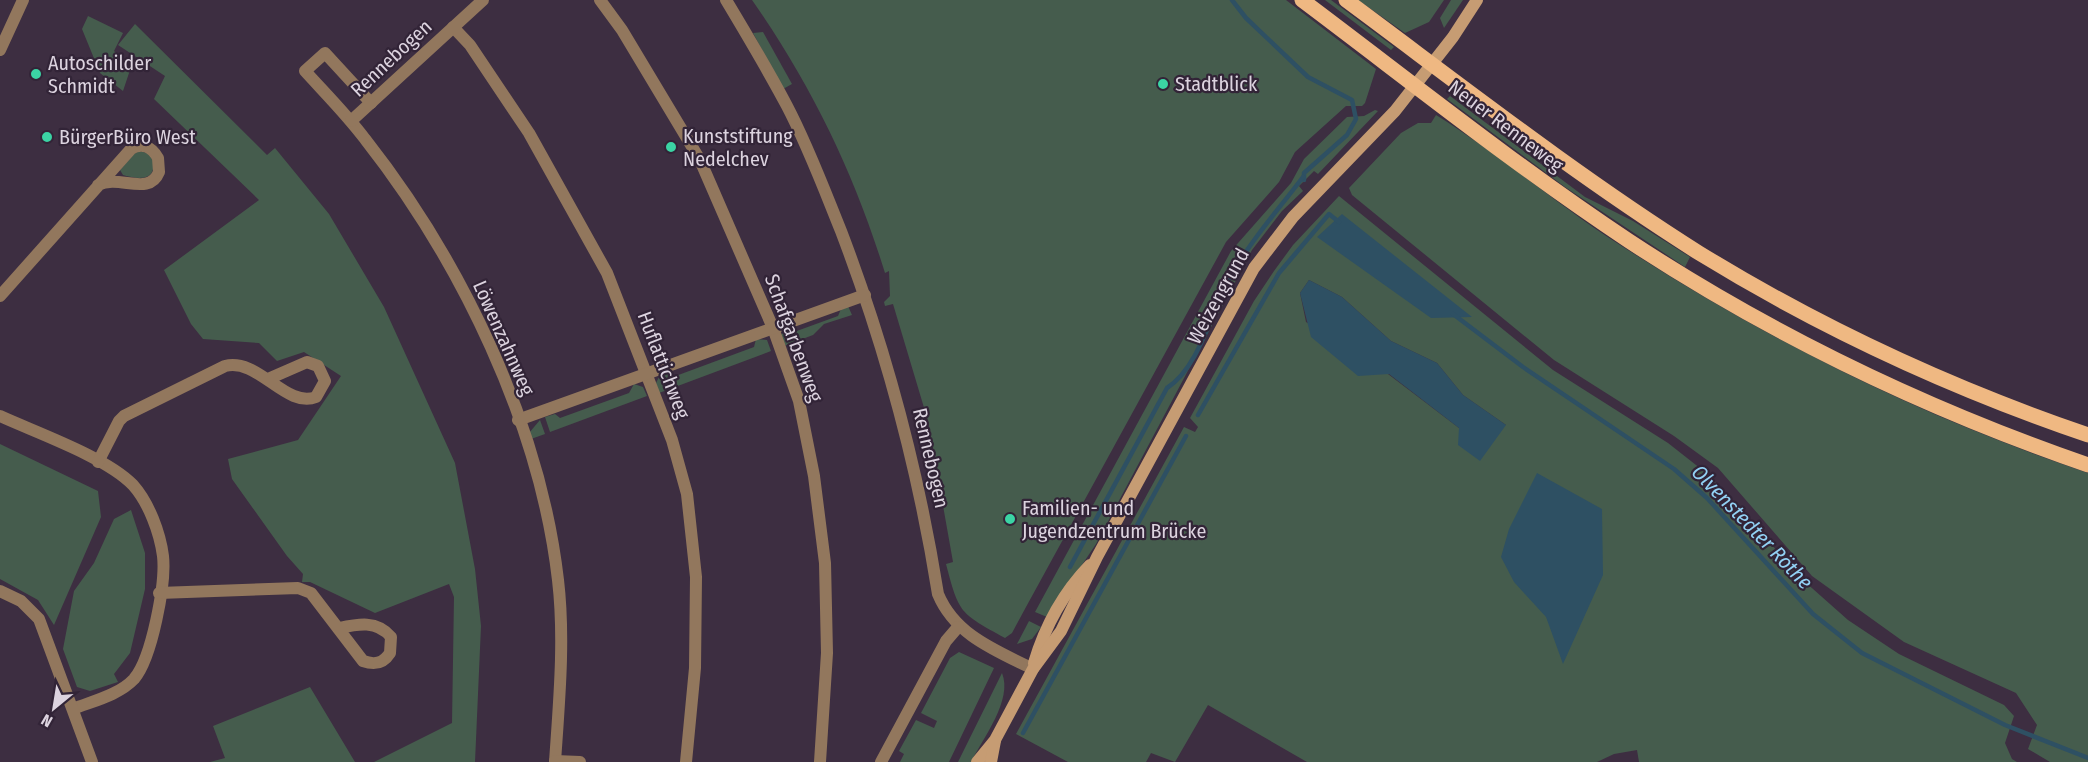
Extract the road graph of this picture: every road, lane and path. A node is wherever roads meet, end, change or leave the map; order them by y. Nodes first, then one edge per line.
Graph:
1 (23, 0) edge
2 (483, 0) edge
3 (600, 0) edge
4 (726, 0) edge
5 (1302, 0) edge
6 (1346, 0) edge
7 (1477, 0) edge
8 (453, 27) junction
9 (0, 50) edge
10 (1433, 64) junction
11 (1416, 85) junction
12 (371, 103) junction
13 (351, 121) junction
14 (98, 185) junction
15 (865, 295) junction
16 (0, 296) edge
17 (773, 328) junction
18 (648, 372) junction
19 (268, 379) dead end
20 (0, 416) edge
21 (519, 420) junction
22 (2088, 435) edge
23 (98, 462) junction
24 (2088, 465) edge
25 (0, 591) edge
26 (159, 594) junction
27 (958, 627) junction
28 (339, 628) dead end
29 (1033, 669) junction
30 (73, 709) junction
31 (995, 740) junction
32 (555, 761) edge
33 (92, 762) edge
34 (580, 762) edge
35 (686, 762) edge
36 (820, 762) edge
37 (881, 762) edge
38 (976, 762) edge
39 (991, 762) edge

1 - 9 street
2 - 8 street, Rennebogen
3 - 17 street, Schafgarbenweg
4 - 15 street, Rennebogen
5 - 11 main road, Neuer Renneweg
6 - 10 main road, Neuer Renneweg
7 - 10 main road, Weizengrund
8 - 12 street, Rennebogen
8 - 18 street, Huflattichweg
10 - 11 main road, Weizengrund
10 - 22 main road, Neuer Renneweg
11 - 24 main road, Neuer Renneweg
11 - 29 main road, Weizengrund
12 - 13 street, Rennebogen
12 - 13 street, Löwenzahnweg
13 - 21 street, Löwenzahnweg
14 - 14 street
14 - 16 street
15 - 17 street
15 - 27 street, Rennebogen
17 - 18 street
17 - 36 street, Schafgarbenweg
18 - 21 street
18 - 35 street, Huflattichweg
19 - 23 street
20 - 23 street
21 - 32 street, Löwenzahnweg
23 - 26 street
25 - 30 street
26 - 28 street
26 - 30 street
27 - 29 street, Rennebogen
27 - 37 street
29 - 31 main road, Weizengrund
30 - 33 street
31 - 38 main road, Weizengrund
31 - 39 main road, Weizengrund
32 - 34 street

